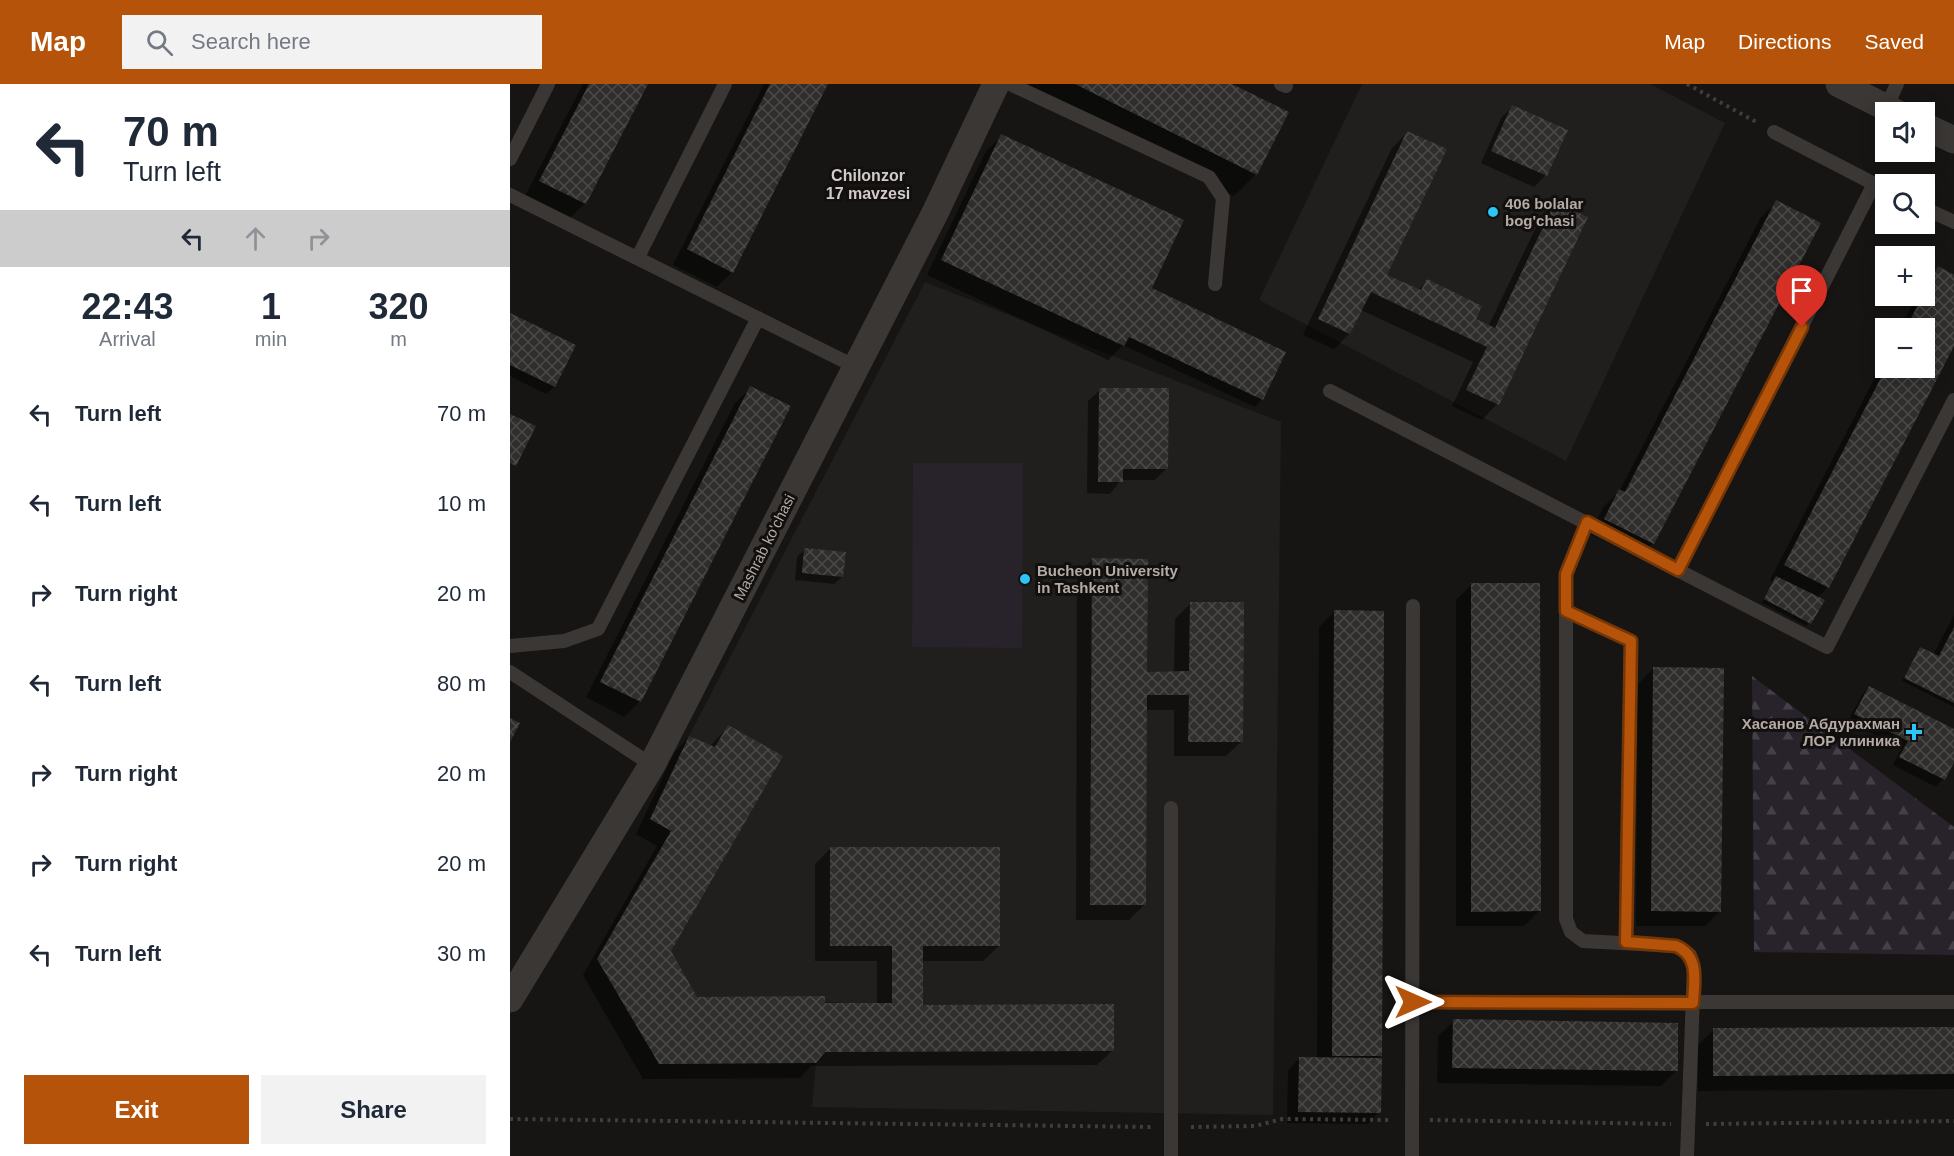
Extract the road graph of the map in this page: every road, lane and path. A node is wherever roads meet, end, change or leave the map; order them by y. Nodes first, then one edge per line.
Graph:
1 (548, 84) edge
2 (725, 84) edge
3 (996, 84) edge
4 (1010, 84) edge
5 (1687, 84) edge
6 (1839, 84) edge
7 (1897, 84) edge
8 (1875, 102) edge
9 (1893, 102) edge
10 (1935, 131) edge
11 (1774, 132) joint
12 (1954, 140) edge
13 (510, 159) edge
14 (1875, 184) edge
15 (510, 195) edge
16 (1875, 196) edge
17 (1935, 213) edge
18 (1954, 222) edge
19 (638, 257) junction
20 (1215, 284) dead end
21 (758, 318) junction
22 (856, 367) junction
23 (1330, 391) dead end
24 (1954, 400) edge
25 (1587, 522) junction
26 (1678, 570) junction
27 (1413, 606) dead end
28 (1566, 611) junction
29 (510, 646) edge
30 (510, 672) edge
31 (652, 765) junction
32 (1171, 808) dead end
33 (1626, 942) junction
34 (510, 999) edge
35 (1413, 1002) junction
36 (1954, 1002) edge
37 (1693, 1003) junction
38 (510, 1119) edge
39 (1413, 1120) junction
40 (1171, 1127) junction
41 (1170, 1156) edge
42 (1412, 1156) edge
43 (1687, 1156) edge

1 - 13 lane
2 - 19 lane
3 - 22 street, Mashrab ko'chasi
4 - 20 lane
5 - 11 path
6 - 8 street
7 - 9 lane
10 - 12 street
11 - 14 lane
15 - 19 lane
16 - 26 lane
17 - 18 lane
19 - 21 lane
21 - 22 lane
21 - 29 lane
22 - 31 street, Mashrab ko'chasi
23 - 25 lane
24 - 26 lane
25 - 26 lane
25 - 28 lane
27 - 35 lane
28 - 33 lane
28 - 33 lane
30 - 31 lane
31 - 34 street, Mashrab ko'chasi
32 - 40 lane
33 - 37 lane
35 - 37 lane
35 - 39 lane
36 - 37 lane
37 - 43 lane
38 - 40 path
39 - 40 path
39 - 42 lane
40 - 41 lane

